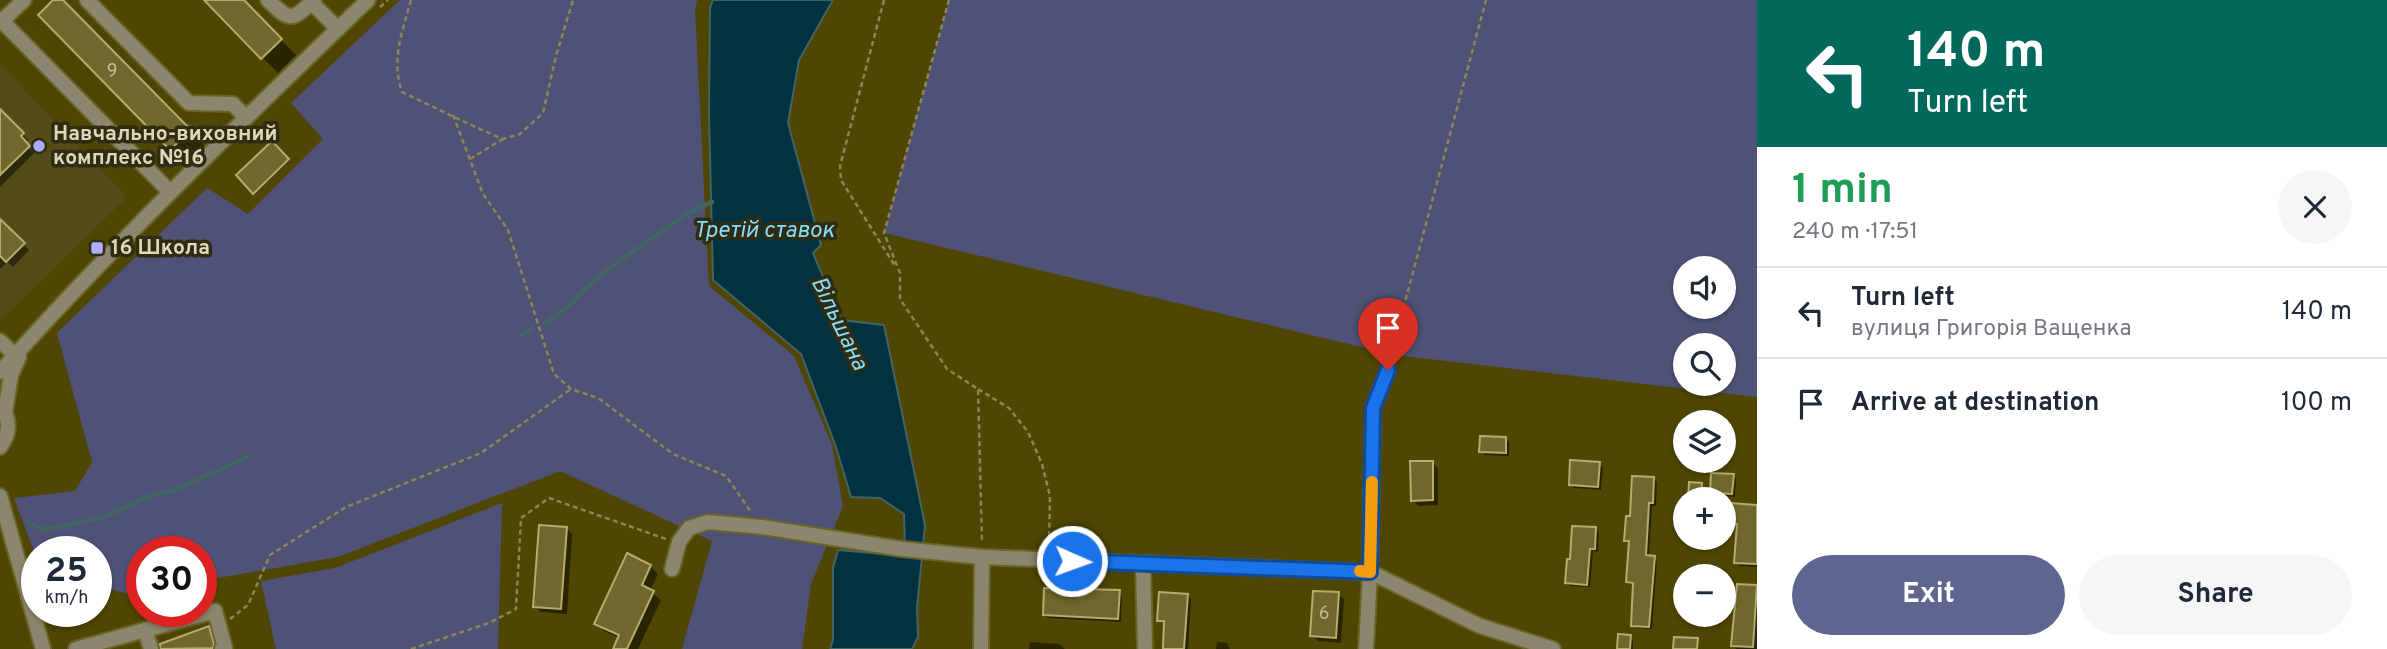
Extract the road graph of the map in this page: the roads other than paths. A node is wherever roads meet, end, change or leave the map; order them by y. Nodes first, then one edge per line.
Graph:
1 (24, 0) edge
2 (87, 0) edge
3 (268, 0) edge
4 (368, 0) edge
5 (313, 1) edge
6 (1, 20) edge
7 (338, 29) junction
8 (246, 118) junction
9 (170, 192) junction
10 (49, 317) junction
11 (0, 341) edge
12 (15, 355) junction
13 (1388, 370) dead end
14 (0, 372) edge
15 (2, 409) edge
16 (1, 448) edge
17 (0, 496) edge
18 (982, 557) junction
19 (1143, 563) junction
20 (672, 569) dead end
21 (1370, 572) junction
22 (145, 630) junction
23 (43, 649) edge
24 (76, 649) edge
25 (150, 649) edge
26 (222, 649) edge
27 (981, 649) edge
28 (1145, 649) edge
29 (1366, 649) edge
30 (1553, 649) edge

1 - 6 street
2 - 8 street
3 - 5 street
4 - 7 street
5 - 7 street
6 - 9 street
7 - 8 street
8 - 9 street
9 - 10 street
10 - 12 street
10 - 15 street
11 - 12 street
12 - 14 street
13 - 21 street
15 - 16 street
17 - 23 street
18 - 19 street
18 - 20 street
18 - 27 street
19 - 21 street
19 - 28 street
21 - 29 street
21 - 30 street
22 - 24 street
22 - 25 street
22 - 26 street

